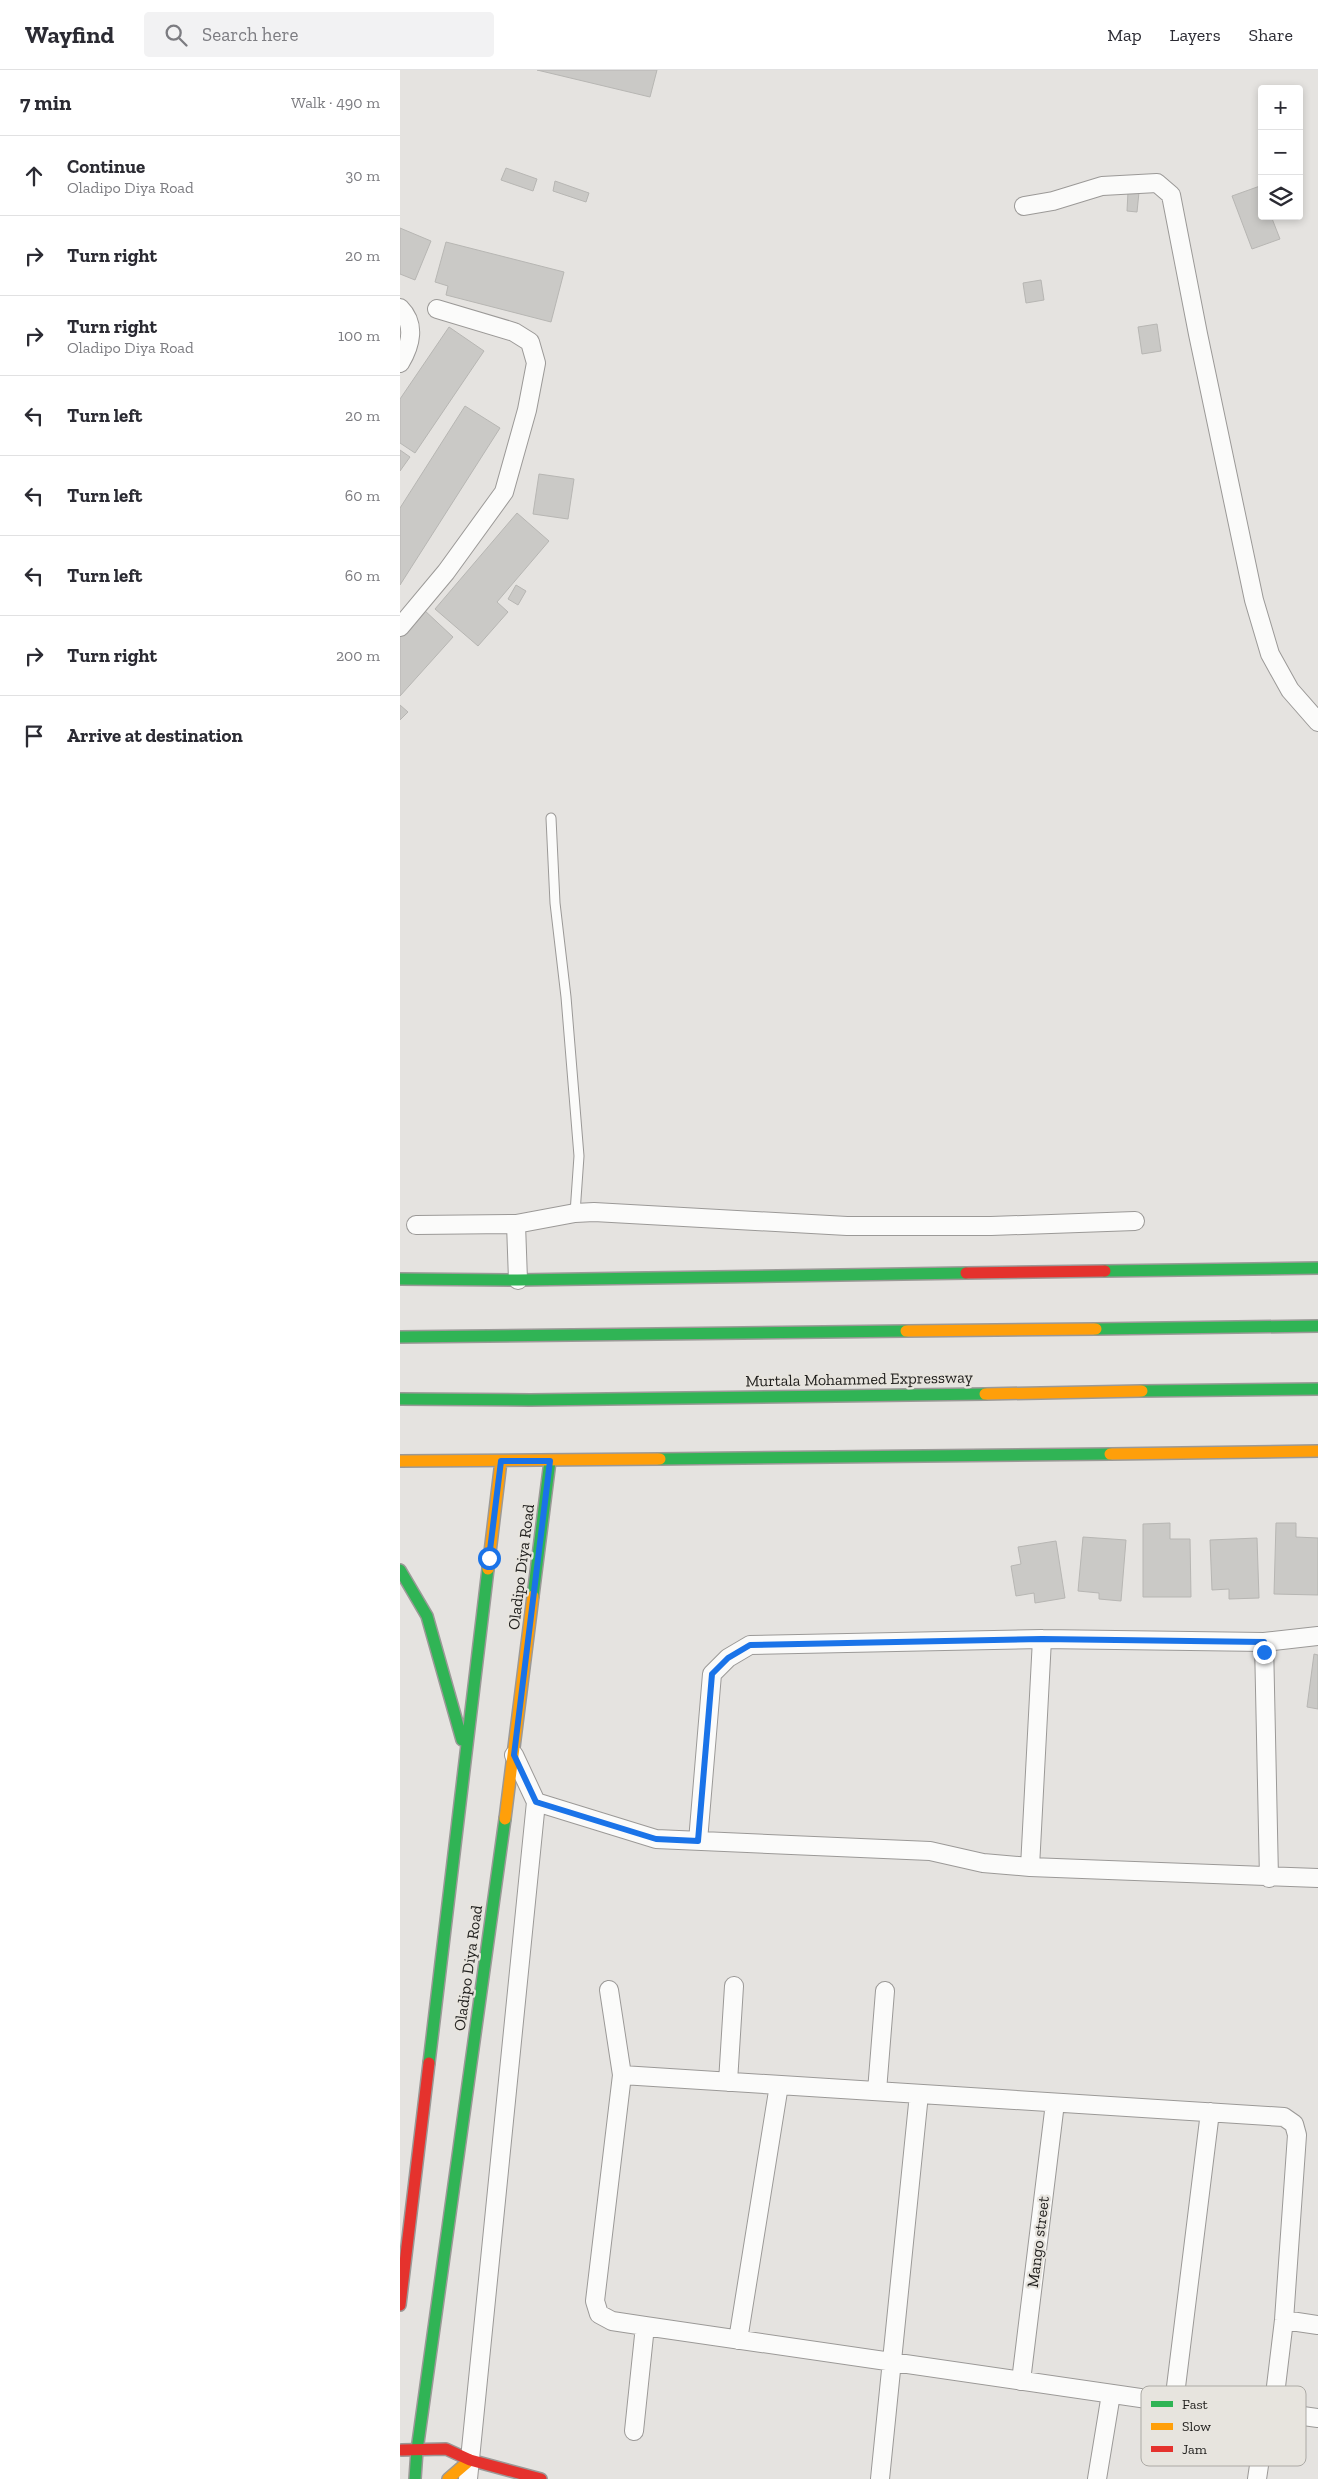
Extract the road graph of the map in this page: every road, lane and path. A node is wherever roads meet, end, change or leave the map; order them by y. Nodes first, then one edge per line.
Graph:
1 (1024, 206) dead end
2 (400, 308) edge
3 (437, 309) dead end
4 (400, 363) edge
5 (400, 627) edge
6 (1318, 722) edge
7 (551, 818) dead end
8 (575, 1213) junction
9 (1135, 1221) dead end
10 (516, 1224) junction
11 (416, 1225) dead end
12 (1318, 1268) edge
13 (400, 1279) edge
14 (518, 1280) junction
15 (1318, 1326) edge
16 (400, 1337) edge
17 (1318, 1389) edge
18 (400, 1398) edge
19 (1318, 1451) edge
20 (400, 1461) edge
21 (501, 1461) junction
22 (550, 1461) junction
23 (400, 1570) edge
24 (1318, 1636) edge
25 (1042, 1639) junction
26 (1264, 1642) junction
27 (465, 1754) junction
28 (514, 1755) junction
29 (536, 1802) junction
30 (698, 1841) junction
31 (1030, 1867) junction
32 (1268, 1878) junction
33 (1318, 1878) edge
34 (734, 1986) dead end
35 (609, 1990) dead end
36 (885, 1991) dead end
37 (622, 2075) junction
38 (728, 2082) junction
39 (780, 2085) junction
40 (877, 2091) junction
41 (919, 2094) junction
42 (1055, 2103) junction
43 (1210, 2112) junction
44 (400, 2305) edge
45 (1284, 2320) junction
46 (1318, 2325) edge
47 (644, 2326) junction
48 (738, 2340) junction
49 (892, 2362) junction
50 (1021, 2381) junction
51 (1176, 2386) edge
52 (1276, 2386) edge
53 (1111, 2394) junction
54 (1141, 2398) edge
55 (634, 2431) dead end
56 (400, 2450) edge
57 (417, 2450) junction
58 (470, 2460) junction
59 (1259, 2466) edge
60 (415, 2479) edge
61 (448, 2479) edge
62 (468, 2479) edge
63 (541, 2479) edge
64 (880, 2479) edge
65 (1097, 2479) edge
66 (1257, 2479) edge

1 - 6 street
2 - 4 street
3 - 5 street
7 - 8 lane
8 - 9 street
8 - 10 street
10 - 11 street
10 - 14 street
12 - 14 main road
13 - 14 main road
15 - 16 main road
17 - 18 main road, Murtala Mohammed Expressway
19 - 22 main road
20 - 21 main road
21 - 22 main road
21 - 27 main road, Oladipo Diya Road
22 - 28 main road, Oladipo Diya Road
23 - 27 main road
24 - 26 street
25 - 26 street
25 - 30 street
25 - 31 street
26 - 32 street
27 - 44 main road, Oladipo Diya Road
28 - 29 street
28 - 57 main road, Oladipo Diya Road
29 - 30 street
29 - 58 street
30 - 31 street
31 - 32 street
32 - 33 street
34 - 38 street
35 - 37 street
36 - 40 street
37 - 38 street
37 - 47 street
38 - 39 street
39 - 40 street
39 - 48 street
40 - 41 street
41 - 42 street
41 - 49 street
42 - 43 street
42 - 50 street, Mango street
43 - 45 street
43 - 51 street
45 - 46 street
45 - 52 street
47 - 48 street
47 - 55 street
48 - 49 street
49 - 50 street
49 - 64 street
50 - 53 street
53 - 54 street
53 - 65 street
56 - 57 main road
57 - 58 main road
57 - 60 main road, Oladipo Diya Road
58 - 61 main road
58 - 62 street
58 - 63 main road
59 - 66 street

